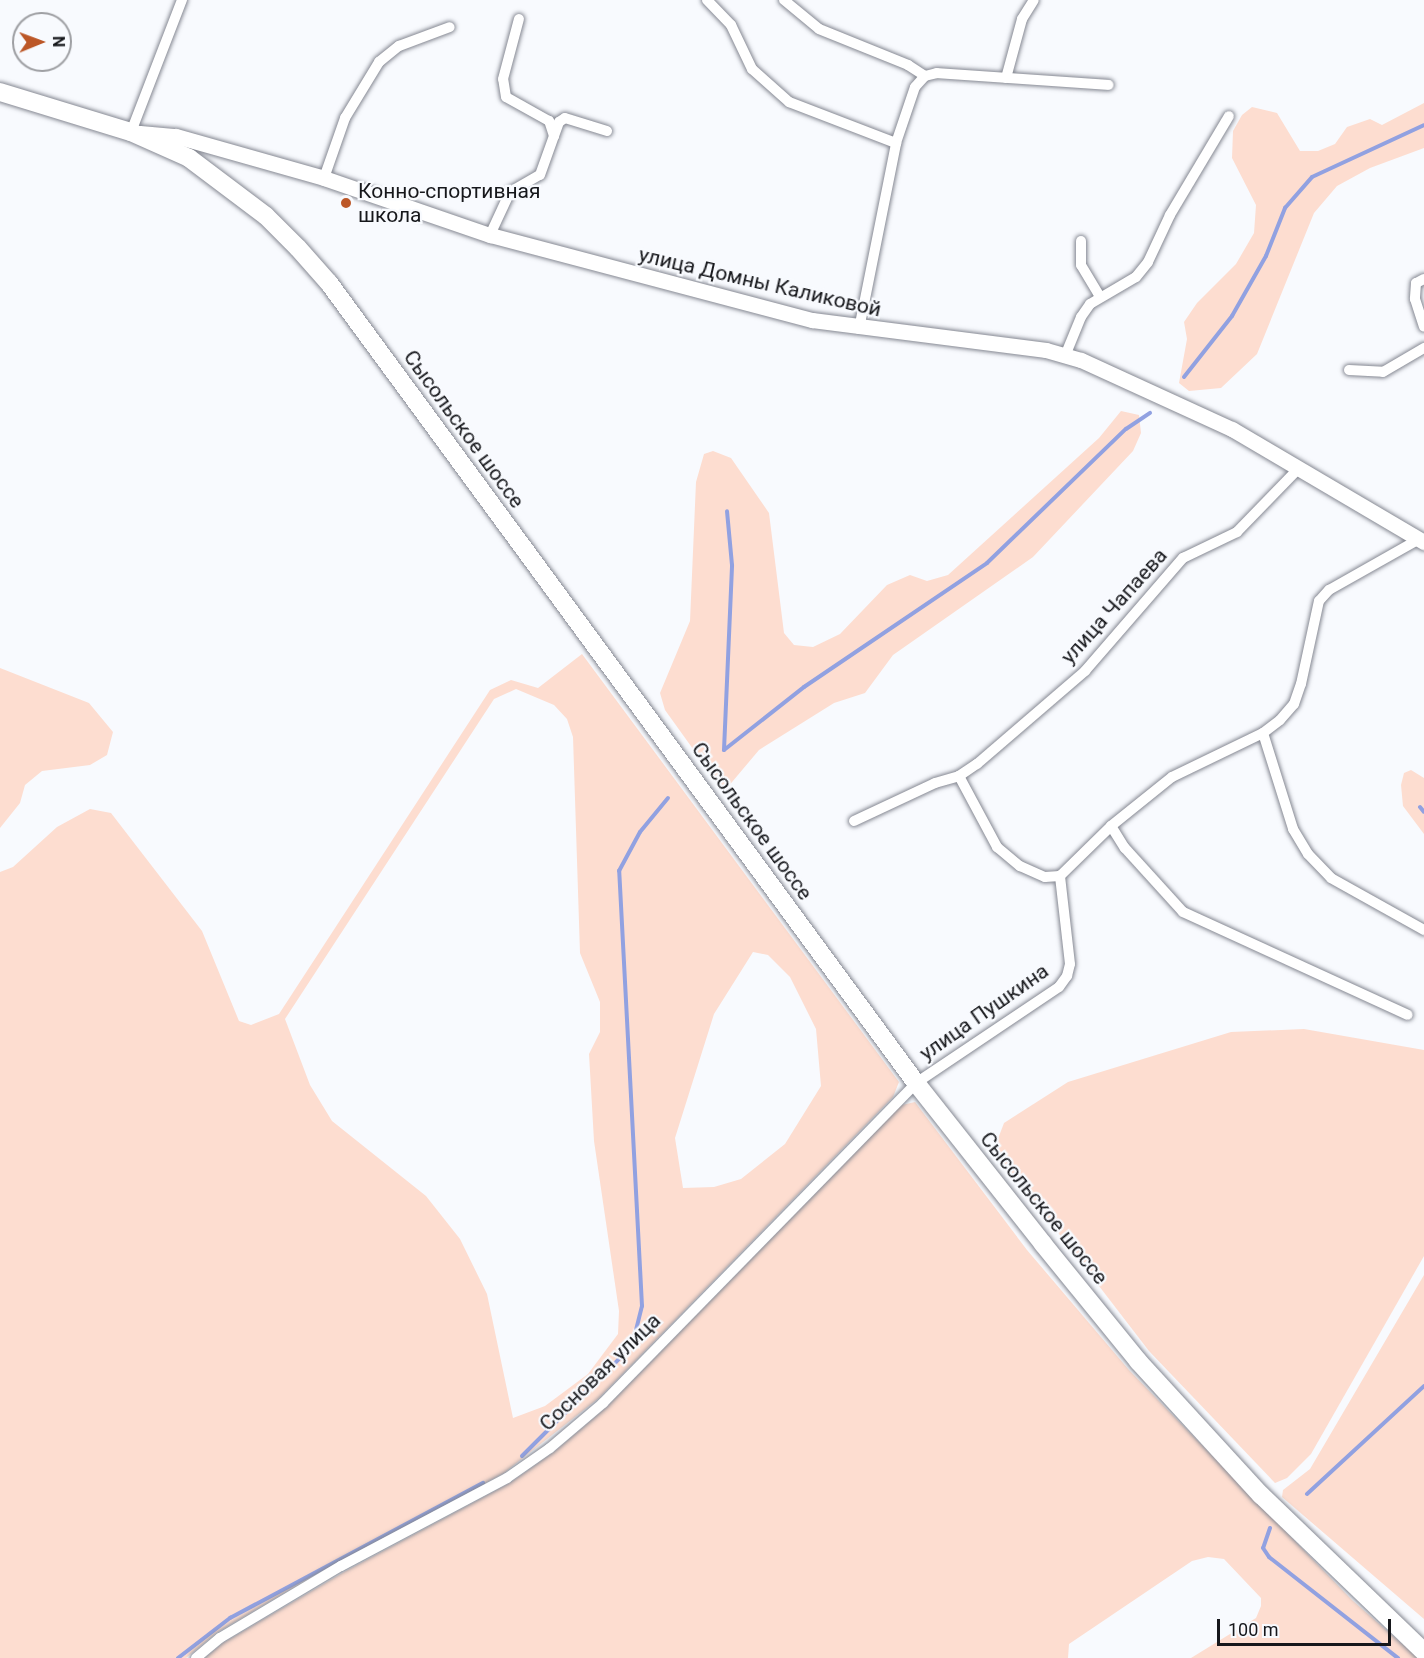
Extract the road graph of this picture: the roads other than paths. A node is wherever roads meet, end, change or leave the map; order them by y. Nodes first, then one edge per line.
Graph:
1 (182, 0) edge
2 (707, 0) edge
3 (784, 0) edge
4 (1034, 0) edge
5 (519, 19) dead end
6 (450, 27) dead end
7 (925, 76) junction
8 (1006, 78) junction
9 (1109, 85) dead end
10 (0, 92) edge
11 (1229, 116) dead end
12 (607, 131) dead end
13 (131, 132) junction
14 (554, 136) junction
15 (896, 143) junction
16 (324, 178) junction
17 (490, 235) junction
18 (1081, 241) dead end
19 (1424, 279) edge
20 (1101, 297) junction
21 (1424, 327) edge
22 (859, 329) junction
23 (1424, 348) edge
24 (1065, 356) junction
25 (1349, 370) dead end
26 (1299, 468) junction
27 (1422, 541) edge
28 (1263, 733) junction
29 (959, 776) junction
30 (854, 821) dead end
31 (1111, 826) junction
32 (1060, 876) junction
33 (1424, 930) edge
34 (1408, 1015) dead end
35 (916, 1083) junction
36 (1424, 1652) edge
37 (196, 1658) edge

1 - 13 street
2 - 15 street
3 - 7 street
4 - 8 street
5 - 14 street
6 - 16 street
7 - 8 street
7 - 15 street
8 - 9 street
10 - 13 highway, Сысольское шоссе
11 - 20 street
12 - 14 street
13 - 16 main road, улица Домны Каликовой
13 - 35 highway, Сысольское шоссе
14 - 17 street
15 - 22 street
16 - 17 main road, улица Домны Каликовой
17 - 22 main road, улица Домны Каликовой
18 - 20 street
19 - 21 street
20 - 24 street
22 - 24 main road, улица Домны Каликовой
23 - 25 street
24 - 26 main road, улица Домны Каликовой
26 - 27 main road, улица Домны Каликовой
26 - 29 street, улица Чапаева
27 - 28 street
28 - 31 street
28 - 33 street
29 - 30 street
29 - 32 street
31 - 32 street
31 - 34 street
32 - 35 street, улица Пушкина
35 - 36 highway, Сысольское шоссе
35 - 37 street, Сосновая улица

